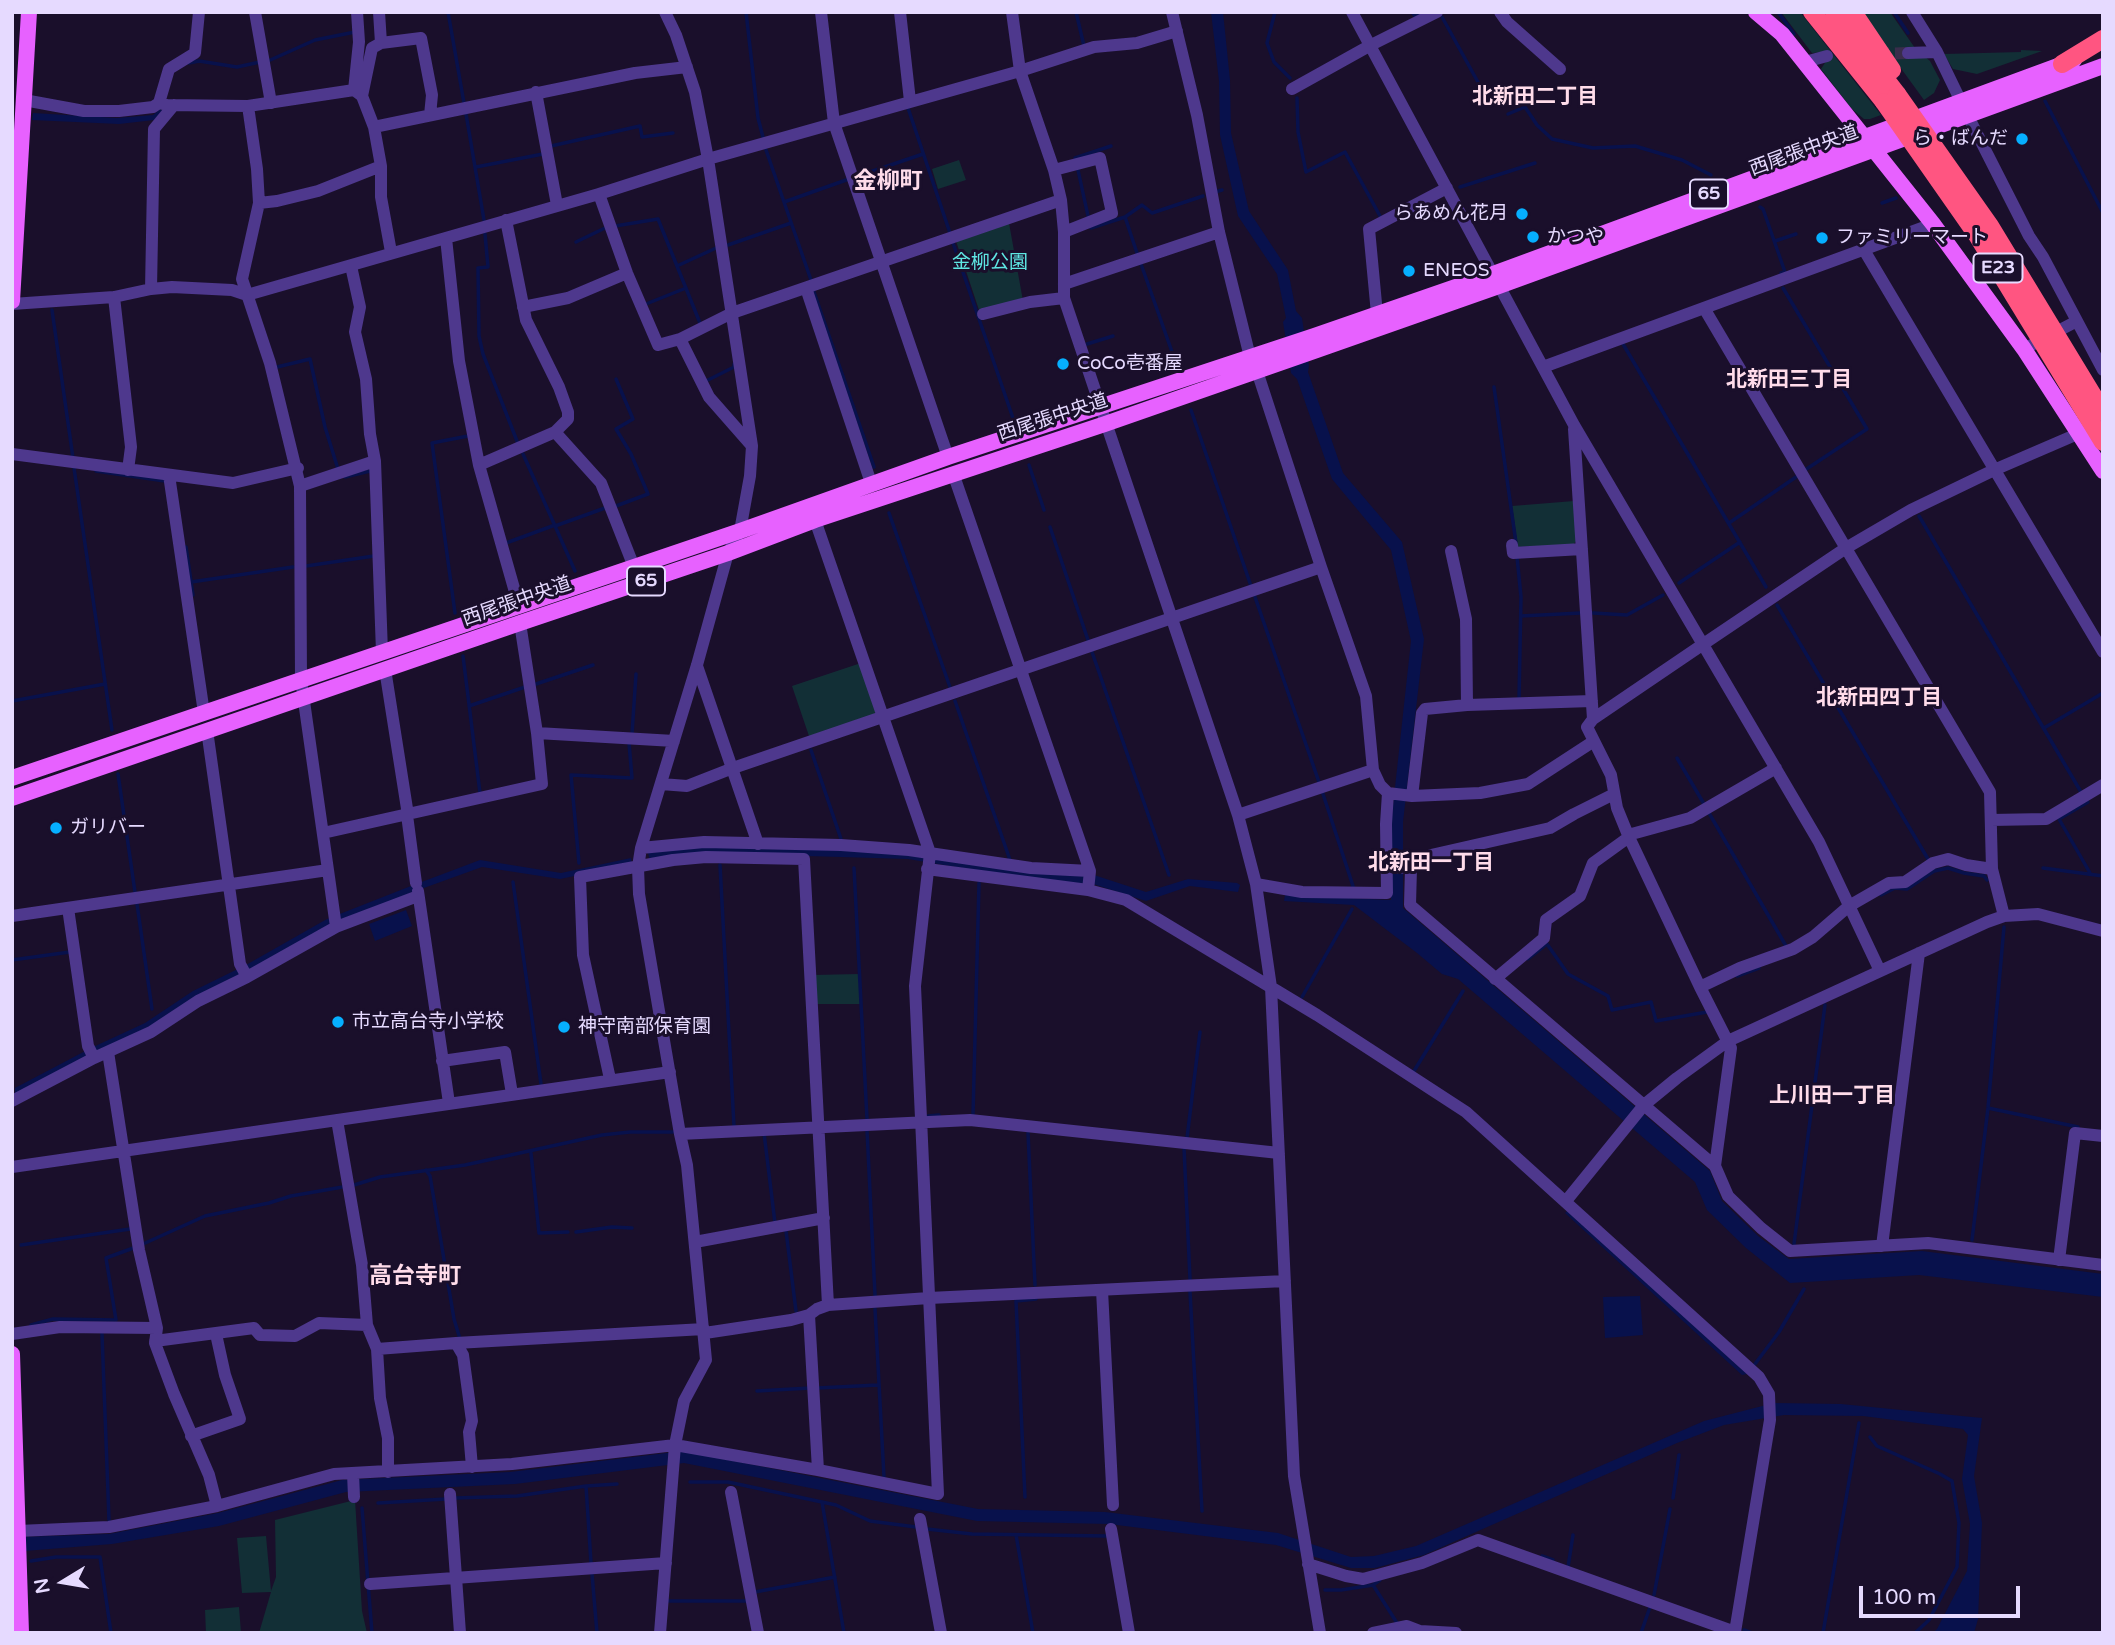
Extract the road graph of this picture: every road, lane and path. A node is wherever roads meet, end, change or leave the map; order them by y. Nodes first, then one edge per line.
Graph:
1 (29, 12) edge
2 (199, 12) edge
3 (255, 12) edge
4 (357, 12) edge
5 (379, 12) edge
6 (665, 12) edge
7 (821, 12) edge
8 (900, 12) edge
9 (1013, 12) edge
10 (1172, 12) edge
11 (1352, 12) edge
12 (1437, 12) edge
13 (1500, 12) edge
14 (1756, 12) edge
15 (1812, 12) edge
16 (1834, 12) edge
17 (1853, 12) edge
18 (1912, 12) edge
19 (1177, 31) junction
20 (2103, 39) edge
21 (381, 43) junction
22 (1371, 46) junction
23 (2103, 49) edge
24 (1937, 51) junction
25 (1908, 52) tunnel mouth
26 (1827, 55) dead end
27 (1805, 62) junction
28 (2062, 64) junction
29 (2103, 66) edge
30 (687, 67) junction
31 (1560, 69) dead end
32 (1020, 71) junction
33 (1292, 89) dead end
34 (536, 92) junction
35 (358, 93) junction
36 (1895, 94) junction
37 (910, 101) junction
38 (271, 103) junction
39 (165, 104) junction
40 (248, 106) junction
41 (1964, 108) junction
42 (430, 115) junction
43 (21, 119) edge
44 (834, 123) junction
45 (374, 127) junction
46 (1869, 142) junction
47 (708, 159) junction
48 (381, 166) junction
49 (1054, 170) junction
50 (16, 183) edge
51 (1447, 188) junction
52 (599, 194) junction
53 (1061, 200) junction
54 (259, 203) junction
55 (557, 205) junction
56 (506, 220) junction
57 (1933, 224) junction
58 (1064, 232) junction
59 (1219, 232) junction
60 (446, 238) junction
61 (1864, 250) junction
62 (391, 253) junction
63 (882, 262) junction
64 (351, 266) junction
65 (627, 273) junction
66 (1496, 280) junction
67 (1064, 284) junction
68 (806, 288) junction
69 (151, 289) junction
70 (247, 295) junction
71 (114, 296) junction
72 (1064, 298) junction
73 (12, 302) edge
74 (523, 307) junction
75 (1704, 308) junction
76 (732, 313) junction
77 (983, 314) dead end
78 (1377, 314) junction
79 (2077, 321) junction
80 (680, 339) junction
81 (1315, 343) junction
82 (2024, 349) junction
83 (1254, 364) junction
84 (1543, 367) junction
85 (2103, 370) edge
86 (1099, 407) junction
87 (2103, 412) edge
88 (2103, 423) edge
89 (1105, 424) junction
90 (1574, 425) junction
91 (555, 432) junction
92 (2078, 434) junction
93 (2103, 442) edge
94 (752, 446) junction
95 (12, 454) edge
96 (948, 457) junction
97 (375, 461) junction
98 (479, 465) junction
99 (298, 468) junction
100 (128, 470) junction
101 (1994, 470) junction
102 (2103, 471) edge
103 (953, 473) junction
104 (169, 475) junction
105 (871, 483) junction
106 (300, 485) junction
107 (815, 520) junction
108 (740, 531) junction
109 (1512, 545) dead end
110 (1846, 548) junction
111 (1582, 549) junction
112 (1451, 551) dead end
113 (728, 553) junction
114 (634, 567) junction
115 (1321, 567) junction
116 (519, 614) junction
117 (1171, 619) junction
118 (1702, 645) junction
119 (382, 652) junction
120 (2103, 652) edge
121 (697, 665) junction
122 (385, 669) junction
123 (1021, 669) junction
124 (301, 680) junction
125 (304, 697) junction
126 (1592, 701) junction
127 (1467, 705) junction
128 (204, 713) junction
129 (882, 718) junction
130 (1590, 723) junction
131 (207, 730) junction
132 (537, 733) junction
133 (674, 741) junction
134 (1594, 741) junction
135 (733, 768) junction
136 (1776, 768) junction
137 (1373, 770) junction
138 (12, 778) edge
139 (661, 784) junction
140 (2103, 785) edge
141 (1390, 794) junction
142 (1615, 794) junction
143 (1410, 796) junction
144 (12, 798) edge
145 (407, 815) junction
146 (1238, 815) junction
147 (1991, 820) junction
148 (323, 833) junction
149 (1629, 836) junction
150 (758, 844) junction
151 (641, 848) junction
152 (929, 861) junction
153 (638, 867) junction
154 (1386, 867) junction
155 (1411, 868) junction
156 (1992, 869) junction
157 (327, 870) junction
158 (1089, 880) junction
159 (1256, 884) junction
160 (229, 886) junction
161 (417, 890) junction
162 (1849, 906) junction
163 (68, 908) junction
164 (12, 916) edge
165 (2004, 916) junction
166 (335, 922) junction
167 (2103, 930) edge
168 (1919, 953) junction
169 (1880, 971) junction
170 (245, 972) junction
171 (1495, 979) junction
172 (1271, 987) junction
173 (1700, 987) junction
174 (1728, 1041) junction
175 (108, 1052) junction
176 (92, 1053) junction
177 (442, 1061) junction
178 (670, 1072) junction
179 (610, 1079) junction
180 (512, 1094) junction
181 (12, 1101) edge
182 (449, 1103) junction
183 (1643, 1107) junction
184 (337, 1120) junction
185 (921, 1123) junction
186 (819, 1127) junction
187 (680, 1134) junction
188 (2103, 1136) edge
189 (123, 1151) junction
190 (1279, 1153) junction
191 (1715, 1166) junction
192 (12, 1167) edge
193 (1566, 1201) junction
194 (824, 1219) junction
195 (695, 1241) junction
196 (1882, 1245) junction
197 (2059, 1260) junction
198 (2103, 1265) edge
199 (1284, 1281) junction
200 (1102, 1290) junction
201 (929, 1298) junction
202 (828, 1305) junction
203 (809, 1315) junction
204 (367, 1325) junction
205 (704, 1331) junction
206 (12, 1334) edge
207 (216, 1334) junction
208 (156, 1335) junction
209 (459, 1342) junction
210 (377, 1349) junction
211 (12, 1354) edge
212 (191, 1436) junction
213 (675, 1448) junction
214 (476, 1467) junction
215 (818, 1470) junction
216 (388, 1472) junction
217 (353, 1475) junction
218 (731, 1492) dead end
219 (450, 1494) dead end
220 (354, 1495) dead end
221 (1113, 1505) dead end
222 (217, 1506) junction
223 (920, 1519) dead end
224 (1111, 1529) dead end
225 (18, 1532) junction
226 (1307, 1562) junction
227 (666, 1563) junction
228 (456, 1579) junction
229 (370, 1584) dead end
230 (16, 1606) edge
231 (21, 1633) edge
232 (460, 1633) edge
233 (660, 1633) edge
234 (758, 1633) edge
235 (941, 1633) edge
236 (1129, 1633) edge
237 (1320, 1633) edge
238 (1373, 1633) edge
239 (1456, 1633) edge

1 - 43 main road
2 - 39 street
3 - 38 street
4 - 35 street
5 - 21 street
6 - 30 street
7 - 44 street
8 - 37 street
9 - 32 street
10 - 19 street
11 - 22 street
12 - 22 street
13 - 31 street
14 - 27 main road
15 - 36 highway, E23
16 - 36 highway, E23
17 - 36 highway
18 - 24 street
19 - 32 street
19 - 59 street
20 - 28 highway
21 - 35 street
21 - 42 street
22 - 33 street
22 - 51 street
23 - 28 main road, 西尾張中央道 / 65
24 - 25 street
24 - 41 street
26 - 27 street
27 - 46 main road
28 - 41 main road, 西尾張中央道 / 65
29 - 41 main road, 西尾張中央道 / 65
30 - 34 street
30 - 47 street
32 - 37 street
32 - 49 street
34 - 42 street
34 - 55 street
35 - 38 street
35 - 45 street
36 - 87 highway, E23, bridge
36 - 93 highway, E23, bridge
37 - 44 street
38 - 40 street
39 - 40 street
39 - 43 street
39 - 69 street
40 - 54 street
41 - 46 main road, 西尾張中央道 / 65
41 - 79 street
42 - 45 street
43 - 50 main road
44 - 47 street
44 - 63 street
45 - 48 street
46 - 57 main road
46 - 66 main road, 西尾張中央道 / 65
47 - 52 street
47 - 76 street
48 - 54 street
48 - 62 street
49 - 53 street
49 - 58 street
50 - 73 main road
51 - 66 street
51 - 78 street
52 - 55 street
52 - 65 street
53 - 58 street
53 - 63 street
54 - 70 street
55 - 56 street
56 - 60 street
56 - 74 street
57 - 61 street
57 - 82 main road
58 - 67 street
59 - 67 street
59 - 83 street
60 - 62 street
60 - 98 street
61 - 75 street
61 - 101 street
62 - 64 street
63 - 68 street
63 - 96 street
64 - 70 street
64 - 97 street
65 - 74 street
65 - 80 street
66 - 78 main road, 西尾張中央道 / 65
66 - 81 main road, 西尾張中央道 / 65
66 - 84 street
67 - 72 street
68 - 76 street
68 - 105 street
69 - 70 street
69 - 71 street
70 - 99 street
71 - 73 street
71 - 100 street
72 - 77 street
72 - 86 street
74 - 91 street
75 - 84 street
75 - 110 street
76 - 80 street
76 - 94 street
78 - 81 main road, 西尾張中央道 / 65
79 - 82 street
79 - 85 street
80 - 94 street
81 - 83 main road, 西尾張中央道 / 65
82 - 92 main road
83 - 86 main road, 西尾張中央道 / 65
83 - 89 main road, 西尾張中央道 / 65
83 - 115 street
84 - 90 street
86 - 89 street
86 - 96 main road, 西尾張中央道 / 65
88 - 92 street
89 - 103 main road, 西尾張中央道 / 65
89 - 117 street
90 - 111 street
90 - 118 street
91 - 98 street
91 - 114 street
92 - 101 street
92 - 102 main road
94 - 108 street
95 - 100 street
96 - 105 main road, 西尾張中央道 / 65
97 - 106 street
97 - 119 street
98 - 116 street
99 - 104 street
99 - 106 street
100 - 104 street
101 - 110 street
101 - 120 street
103 - 107 main road, 西尾張中央道 / 65
103 - 123 street
104 - 128 street
105 - 108 main road, 西尾張中央道 / 65
106 - 124 street
107 - 113 main road, 西尾張中央道 / 65
107 - 129 street
108 - 113 street
108 - 114 main road, 西尾張中央道 / 65
109 - 111 street
110 - 118 street
110 - 147 street
111 - 126 street
112 - 127 street
113 - 116 main road, 西尾張中央道 / 65
113 - 121 street
114 - 116 main road, 西尾張中央道 / 65
115 - 117 street
115 - 137 street
116 - 119 main road, 西尾張中央道 / 65
116 - 122 main road, 西尾張中央道 / 65
116 - 132 street
117 - 123 street
117 - 146 street
118 - 130 street
118 - 136 street
119 - 124 main road, 西尾張中央道 / 65
121 - 133 street
121 - 135 street
122 - 125 main road, 西尾張中央道 / 65
122 - 145 street
123 - 129 street
123 - 158 street
124 - 125 street
124 - 128 main road, 西尾張中央道 / 65
125 - 131 main road, 西尾張中央道 / 65
125 - 148 street
126 - 127 street
126 - 130 street
127 - 143 street
128 - 138 main road, 西尾張中央道 / 65
129 - 135 street
129 - 152 street
130 - 134 street
131 - 144 main road, 西尾張中央道 / 65
131 - 160 street
132 - 133 street
132 - 145 street
133 - 139 street
134 - 142 street
134 - 143 street
135 - 139 street
135 - 150 street
136 - 149 street
136 - 162 street
137 - 141 street
137 - 146 street
139 - 151 street
140 - 147 street
141 - 143 street
141 - 154 street
142 - 149 street
142 - 155 street
145 - 148 street
145 - 161 street
146 - 159 street
147 - 156 street
148 - 157 street
149 - 171 street
149 - 173 street
150 - 151 street
150 - 152 street
151 - 153 street
152 - 158 street
152 - 158 street
152 - 185 street
153 - 178 street
153 - 179 street
153 - 186 street
154 - 155 street
154 - 159 street
155 - 171 street
156 - 162 street
156 - 165 street
157 - 160 street
157 - 166 street
158 - 172 street
159 - 172 street
160 - 163 street
160 - 170 street
161 - 166 street
161 - 177 street
162 - 169 street
162 - 173 street
163 - 164 street
163 - 176 street
165 - 167 street
165 - 168 street
166 - 170 street
168 - 169 street
168 - 196 street
169 - 174 street
170 - 175 street
171 - 183 street
172 - 190 street
172 - 193 street
173 - 174 street
174 - 183 street
174 - 191 street
175 - 176 street
175 - 189 street
176 - 181 street
177 - 180 street
177 - 182 street
178 - 179 street
178 - 187 street
179 - 180 street
180 - 182 street
182 - 184 street
183 - 191 street
183 - 193 street
184 - 189 street
184 - 204 street
185 - 186 street
185 - 190 street
185 - 201 street
186 - 187 street
186 - 194 street
187 - 195 street
188 - 197 street
189 - 192 street
189 - 208 street
190 - 199 street
191 - 196 street
193 - 226 street
194 - 195 street
194 - 202 street
195 - 205 street
196 - 197 street
197 - 198 street
199 - 200 street
199 - 226 street
200 - 201 street
200 - 221 street
201 - 202 street
201 - 215 street
202 - 203 street
203 - 205 street
203 - 215 street
204 - 207 street
204 - 210 street
205 - 209 street
205 - 213 street
206 - 208 street
207 - 208 street
207 - 212 street
208 - 212 street
209 - 210 street
209 - 214 street
210 - 216 street
211 - 225 main road
212 - 222 street
213 - 214 street
213 - 215 street
213 - 227 street
214 - 216 street
216 - 217 street
217 - 220 street
217 - 222 street
218 - 234 street
219 - 228 street
222 - 225 street
223 - 235 street
224 - 236 street
225 - 230 main road
226 - 237 street
227 - 228 street
227 - 233 street
228 - 229 street
228 - 232 street
230 - 231 main road
238 - 239 street

